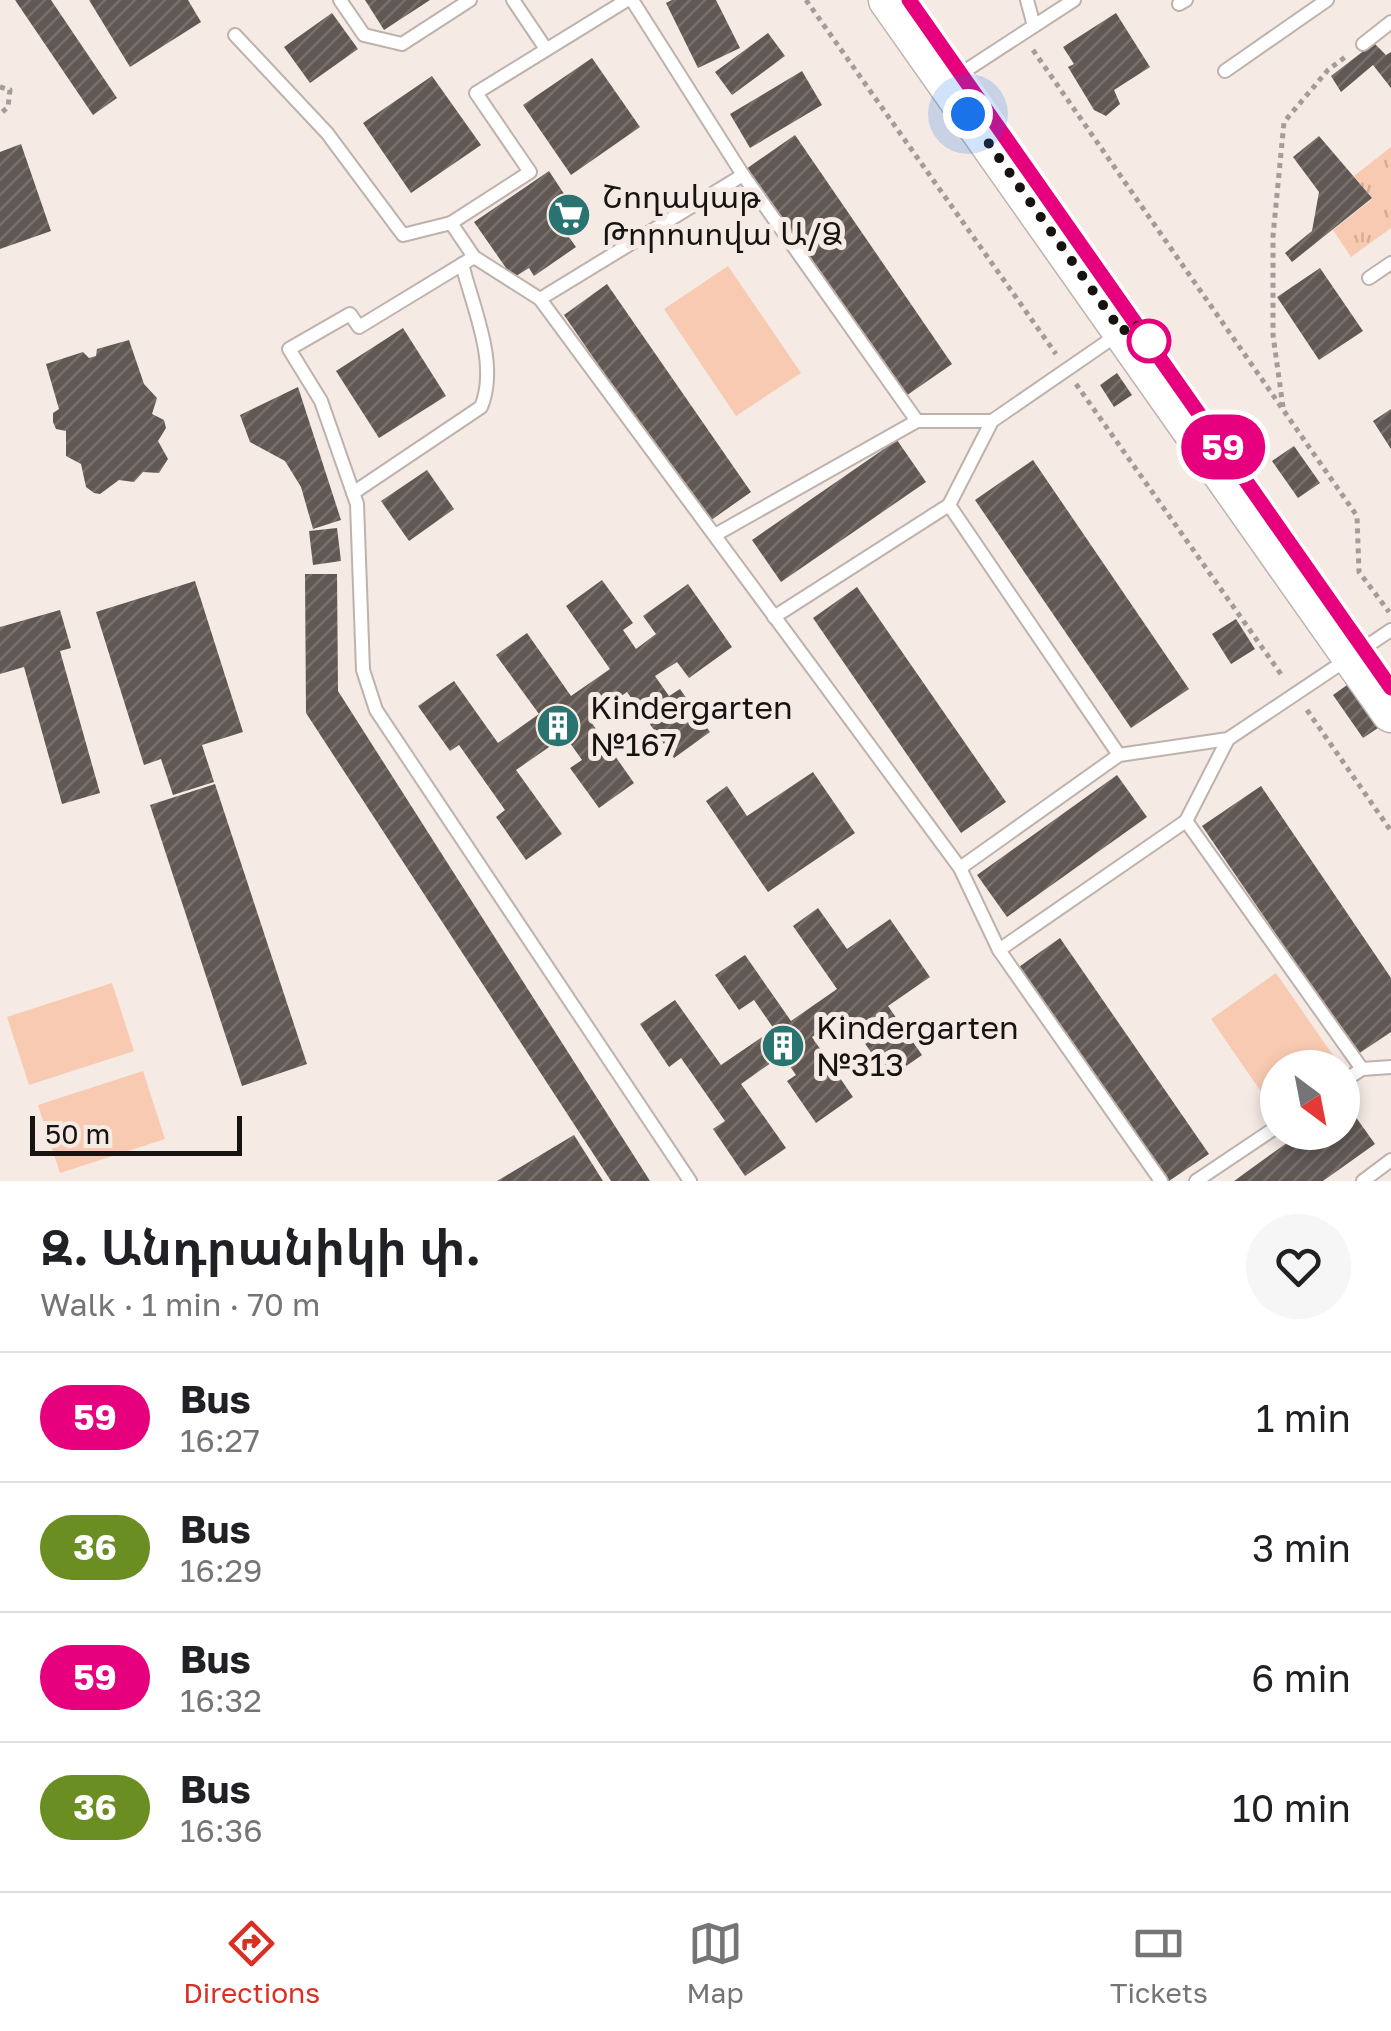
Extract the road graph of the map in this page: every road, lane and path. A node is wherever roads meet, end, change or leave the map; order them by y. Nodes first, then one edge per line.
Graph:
1 (340, 0) edge
2 (470, 0) edge
3 (513, 0) edge
4 (629, 0) edge
5 (806, 0) edge
6 (888, 0) edge
7 (909, 0) edge
8 (1027, 0) edge
9 (1074, 0) edge
10 (1326, 0) edge
11 (1391, 22) edge
12 (1028, 30) junction
13 (235, 35) dead end
14 (1363, 44) joint
15 (546, 48) junction
16 (1225, 71) dead end
17 (954, 78) junction
18 (0, 87) edge
19 (0, 114) edge
20 (743, 175) junction
21 (451, 223) junction
22 (468, 260) junction
23 (1391, 263) edge
24 (1369, 278) dead end
25 (540, 299) junction
26 (1128, 327) junction
27 (1066, 369) junction
28 (1283, 410) junction
29 (917, 421) junction
30 (992, 421) junction
31 (353, 492) junction
32 (948, 505) junction
33 (715, 535) junction
34 (1391, 614) edge
35 (774, 617) junction
36 (1369, 645) edge
37 (1391, 688) edge
38 (1295, 694) junction
39 (1391, 713) edge
40 (1228, 740) junction
41 (1119, 755) junction
42 (1186, 821) junction
43 (1391, 831) edge
44 (960, 868) junction
45 (1000, 950) junction
46 (1391, 1067) edge
47 (1362, 1068) joint
48 (1260, 1138) edge
49 (1391, 1160) edge
50 (690, 1181) edge
51 (1161, 1181) edge
52 (1196, 1181) edge
53 (1363, 1181) edge

1 - 2 lane
3 - 15 lane
4 - 15 lane
4 - 20 lane
5 - 27 path
6 - 17 main road
7 - 17 main road
8 - 12 lane
9 - 12 lane
10 - 16 lane
11 - 14 lane
12 - 17 lane
12 - 28 path
13 - 21 lane
14 - 28 path
15 - 21 lane
17 - 26 main road
18 - 19 path
20 - 25 lane
20 - 29 lane
21 - 22 lane
22 - 25 lane
22 - 31 lane
22 - 31 lane
23 - 24 lane
25 - 33 lane
26 - 27 lane
26 - 36 main road
27 - 30 lane
27 - 38 path
28 - 34 path
29 - 30 lane
29 - 33 lane
30 - 32 lane
31 - 50 lane
32 - 35 lane
32 - 41 lane
33 - 35 lane
35 - 44 lane
36 - 37 main road
36 - 38 lane
36 - 39 main road
38 - 40 lane
38 - 43 path
40 - 41 lane
40 - 42 lane
41 - 44 lane
42 - 45 lane
42 - 47 lane
44 - 45 lane
45 - 51 lane
46 - 47 lane
48 - 52 lane
49 - 53 lane

